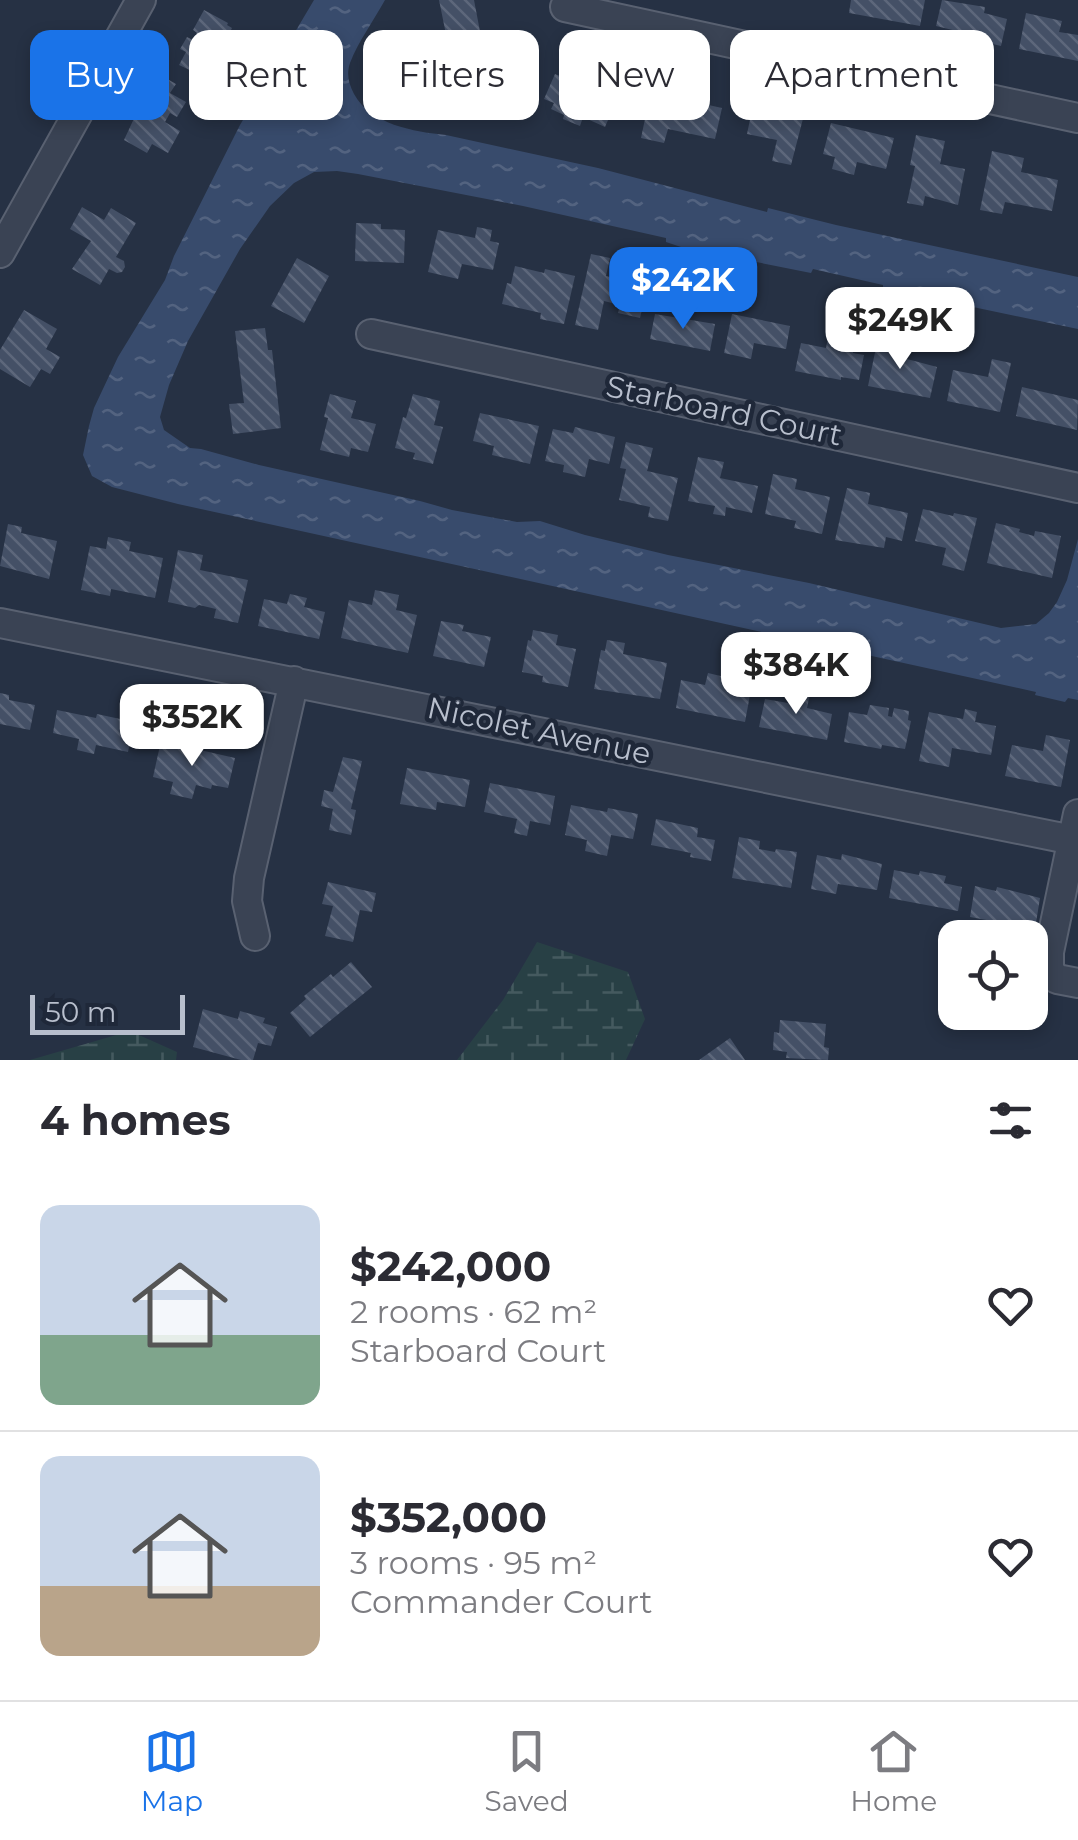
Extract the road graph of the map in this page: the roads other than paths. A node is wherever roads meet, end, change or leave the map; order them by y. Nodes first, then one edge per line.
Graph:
1 (141, 0) edge
2 (565, 7) dead end
3 (1078, 118) edge
4 (0, 253) edge
5 (371, 334) dead end
6 (1078, 488) edge
7 (0, 623) edge
8 (294, 681) junction
9 (1076, 831) edge
10 (255, 936) dead end
11 (1078, 983) edge

1 - 4 street
2 - 3 street
5 - 6 street, Starboard Court
7 - 8 street, Nicolet Avenue
8 - 9 street, Nicolet Avenue
8 - 10 street
9 - 11 street

